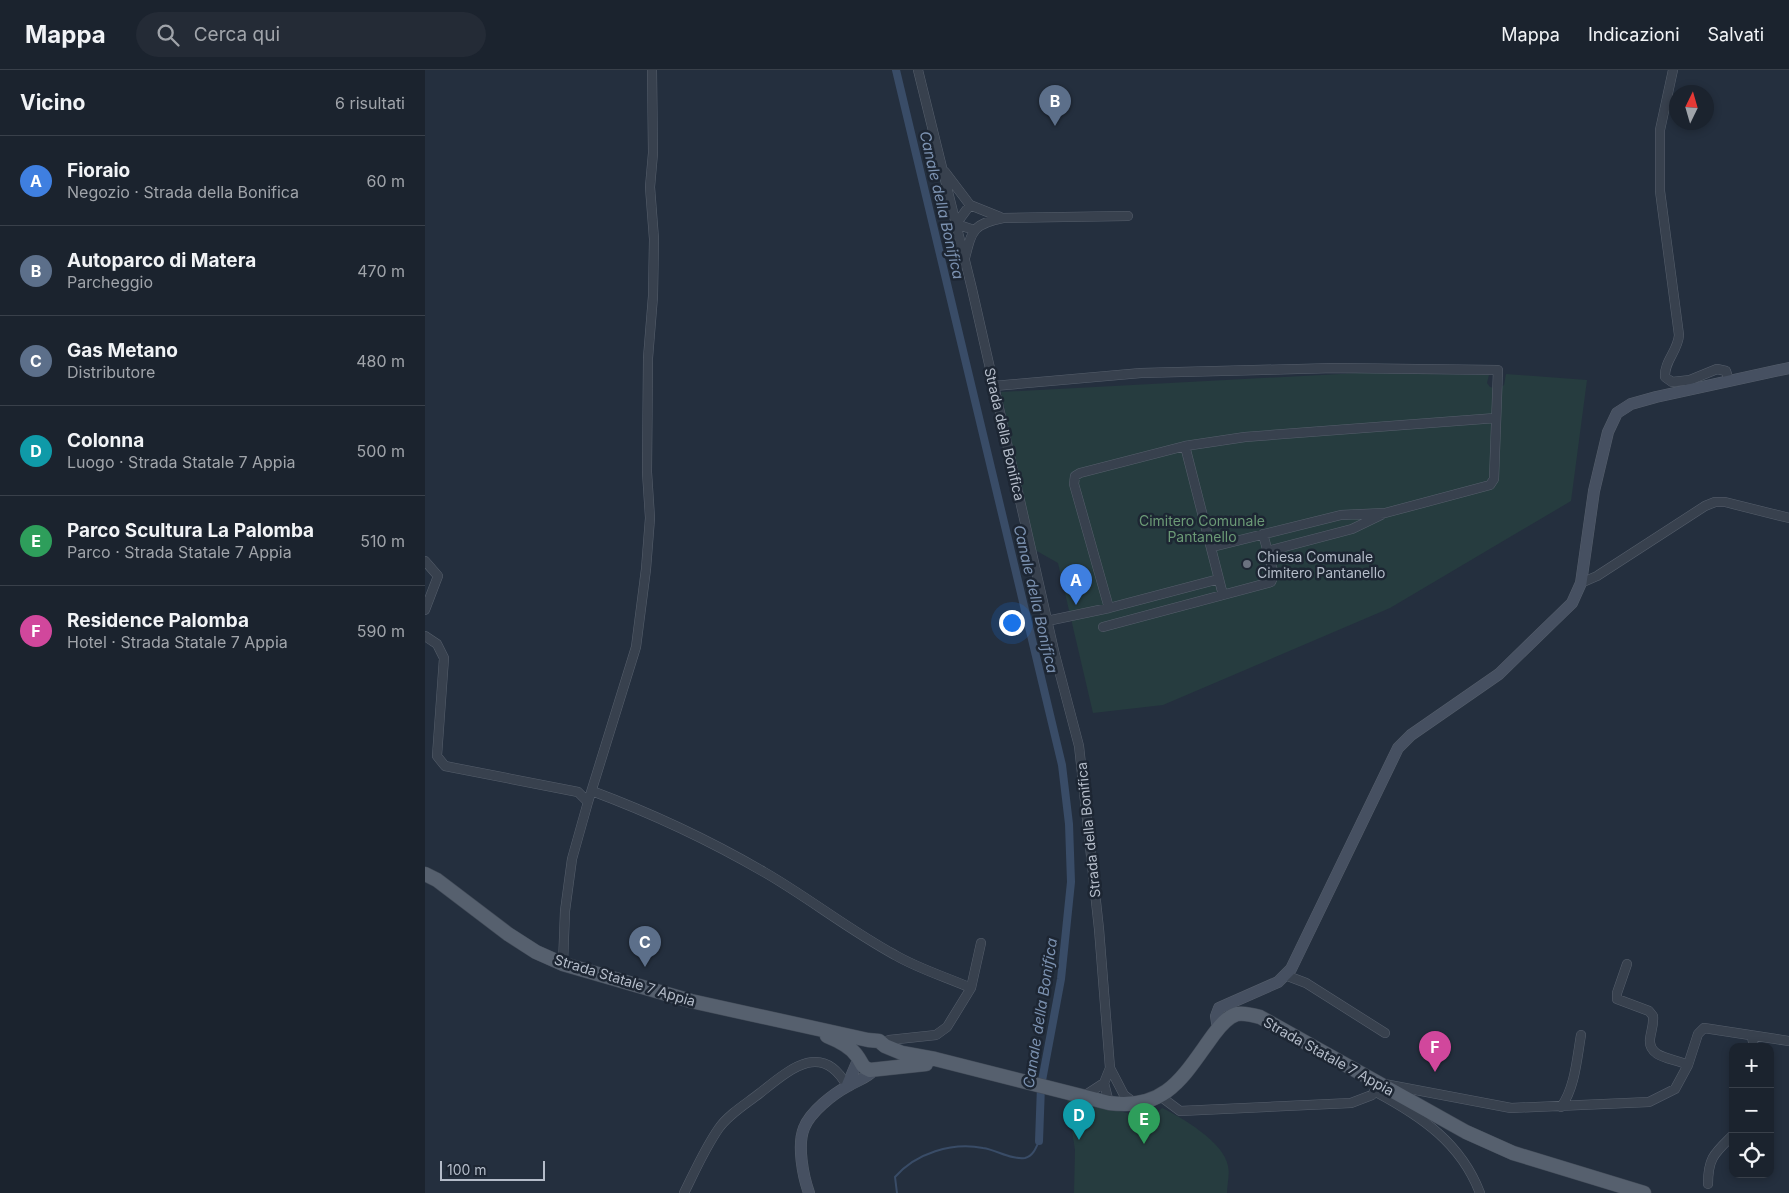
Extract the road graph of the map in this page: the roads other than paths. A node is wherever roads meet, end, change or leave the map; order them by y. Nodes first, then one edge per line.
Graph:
1 (652, 70) edge
2 (918, 70) edge
3 (1673, 70) edge
4 (943, 170) junction
5 (970, 206) junction
6 (1128, 216) dead end
7 (1003, 218) junction
8 (956, 224) junction
9 (974, 230) junction
10 (965, 260) junction
11 (1789, 368) edge
12 (1729, 381) junction
13 (994, 386) junction
14 (1496, 418) junction
15 (1185, 446) junction
16 (1385, 513) junction
17 (1789, 518) edge
18 (1263, 534) junction
19 (1212, 547) junction
20 (1268, 551) junction
21 (425, 561) edge
22 (1219, 579) junction
23 (1581, 583) junction
24 (1223, 595) junction
25 (1109, 608) junction
26 (425, 610) edge
27 (1047, 621) junction
28 (1103, 627) dead end
29 (425, 636) edge
30 (592, 791) junction
31 (588, 802) junction
32 (425, 874) edge
33 (981, 943) dead end
34 (563, 964) junction
35 (1627, 964) dead end
36 (1285, 975) junction
37 (971, 988) junction
38 (1218, 1029) junction
39 (818, 1031) junction
40 (1385, 1033) dead end
41 (1581, 1035) dead end
42 (1752, 1037) junction
43 (867, 1040) junction
44 (1789, 1041) edge
45 (1753, 1043) edge
46 (884, 1045) junction
47 (858, 1058) junction
48 (948, 1063) junction
49 (1688, 1066) junction
50 (877, 1068) junction
51 (1110, 1068) junction
52 (1105, 1083) junction
53 (847, 1086) junction
54 (1118, 1086) junction
55 (1377, 1087) junction
56 (1078, 1095) junction
57 (1160, 1096) junction
58 (1109, 1102) junction
59 (1137, 1104) junction
60 (1561, 1107) junction
61 (1729, 1139) edge
62 (1708, 1184) dead end
63 (684, 1193) edge
64 (809, 1193) edge
65 (1480, 1193) edge
66 (1644, 1193) edge

1 - 30 street
2 - 4 street, Strada della Bonifica
3 - 12 street
4 - 5 street
4 - 8 street, Strada della Bonifica
5 - 7 street
5 - 8 street
6 - 7 street
7 - 9 street
8 - 9 street
8 - 10 street, Strada della Bonifica
9 - 10 street
10 - 13 street, Strada della Bonifica
11 - 12 main road
12 - 23 main road
13 - 14 street
13 - 27 street, Strada della Bonifica
14 - 15 street
14 - 16 street
15 - 19 street
15 - 25 street
16 - 18 street
16 - 20 street
17 - 23 street
18 - 19 street
18 - 20 street
19 - 22 street
20 - 24 street
21 - 26 street
22 - 24 street
22 - 25 street
23 - 36 main road
24 - 28 street
25 - 27 street
27 - 51 street, Strada della Bonifica
29 - 31 street
30 - 31 street
30 - 37 street
31 - 34 street
32 - 34 main road, Strada Statale 7 Appia
33 - 37 street
34 - 39 main road, Strada Statale 7 Appia
35 - 49 street
36 - 38 main road
36 - 40 street
37 - 46 street
38 - 55 main road, Strada Statale 7 Appia
38 - 57 main road, Strada Statale 7 Appia
39 - 43 main road, Strada Statale 7 Appia
39 - 47 main road, Strada Statale 7 Appia
41 - 60 street
42 - 44 street
42 - 45 street
42 - 49 street
43 - 46 main road, Strada Statale 7 Appia
43 - 47 main road
46 - 48 main road, Strada Statale 7 Appia
46 - 50 main road
47 - 50 main road, Strada Statale 7 Appia
47 - 53 main road
48 - 50 main road, Strada Statale 7 Appia
48 - 56 main road, Strada Statale 7 Appia
49 - 60 street
50 - 53 main road
51 - 52 street
51 - 54 street
52 - 56 street
52 - 58 street
53 - 63 street
53 - 64 main road
54 - 58 street
54 - 59 street
55 - 57 street
55 - 60 street
55 - 65 street
55 - 66 main road, Strada Statale 7 Appia
56 - 58 main road, Strada Statale 7 Appia
57 - 59 main road, Strada Statale 7 Appia
58 - 59 main road, Strada Statale 7 Appia
61 - 62 street

